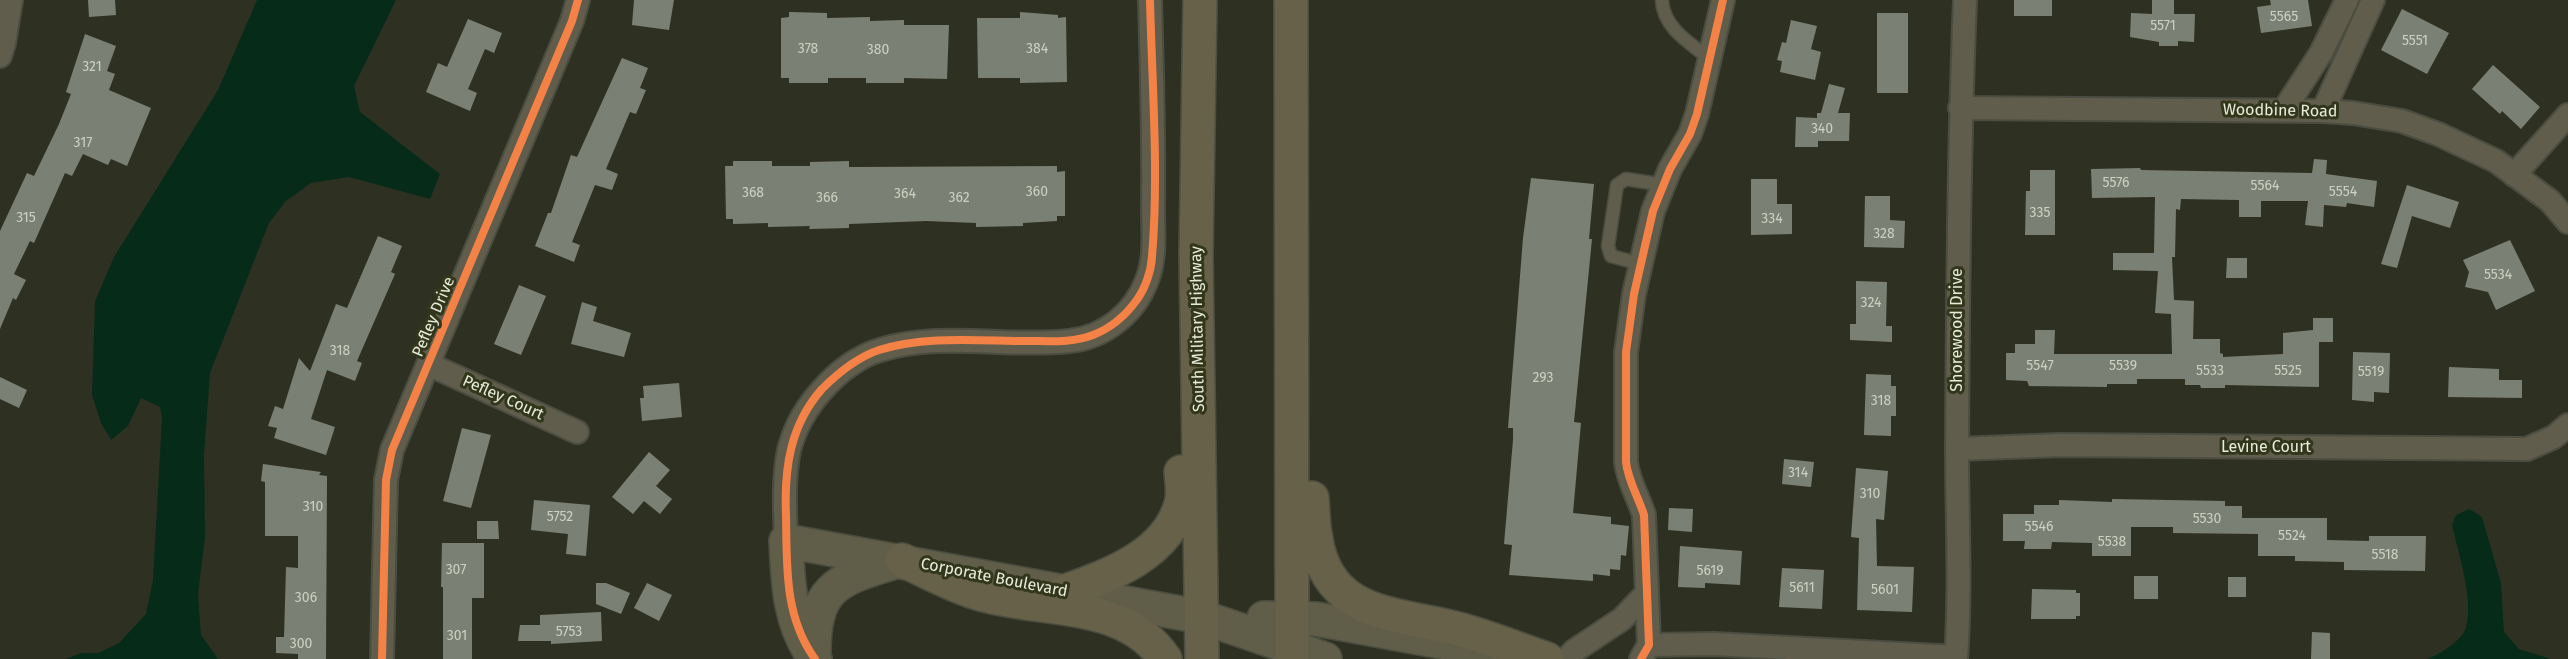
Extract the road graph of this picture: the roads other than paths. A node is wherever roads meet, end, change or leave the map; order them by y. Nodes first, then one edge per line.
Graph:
1 (11, 0) edge
2 (578, 0) edge
3 (1150, 0) edge
4 (1200, 0) edge
5 (1292, 0) edge
6 (1662, 0) edge
7 (1723, 0) edge
8 (1965, 0) edge
9 (2347, 0) edge
10 (2373, 0) edge
11 (0, 56) edge
12 (1710, 59) junction
13 (1960, 108) junction
14 (2284, 110) junction
15 (2322, 111) junction
16 (2568, 116) edge
17 (2514, 175) junction
18 (1664, 185) junction
19 (2568, 222) edge
20 (1196, 255) junction
21 (1641, 264) junction
22 (1294, 360) junction
23 (428, 364) junction
24 (2568, 425) edge
25 (577, 432) dead end
26 (1957, 449) junction
27 (786, 540) junction
28 (902, 560) junction
29 (1066, 591) junction
30 (1647, 594) junction
31 (1202, 617) junction
32 (1292, 642) edge
33 (1645, 652) edge
34 (814, 658) edge
35 (1956, 658) edge
36 (382, 659) edge
37 (1165, 659) edge
38 (1202, 659) edge
39 (1325, 659) edge
40 (1534, 659) edge
41 (1547, 659) edge
42 (1567, 659) edge

1 - 11 street
2 - 23 street, Pefley Drive
3 - 27 street
4 - 20 main road, South Military Highway
5 - 22 main road
6 - 12 lane
7 - 12 street
8 - 13 street, Shorewood Drive
9 - 14 street
10 - 15 street
12 - 18 street
13 - 14 street, Woodbine Road
13 - 26 street, Shorewood Drive
14 - 15 street, Woodbine Road
15 - 17 street, Woodbine Road
16 - 17 street
17 - 19 street, Woodbine Road
18 - 21 street
18 - 21 lane
20 - 29 main road
20 - 31 main road, South Military Highway
21 - 30 street
22 - 32 main road
22 - 41 main road
23 - 25 street, Pefley Court
23 - 36 street, Pefley Drive
24 - 26 street, Levine Court
26 - 35 street, Shorewood Drive
27 - 28 street, Corporate Boulevard
27 - 34 street
28 - 29 street, Corporate Boulevard
28 - 34 street
28 - 37 main road
29 - 31 street, Corporate Boulevard
30 - 33 street
30 - 42 street
31 - 32 street, Corporate Boulevard
31 - 38 main road, South Military Highway
32 - 39 street, Corporate Boulevard
32 - 40 street, Corporate Boulevard
33 - 35 street

